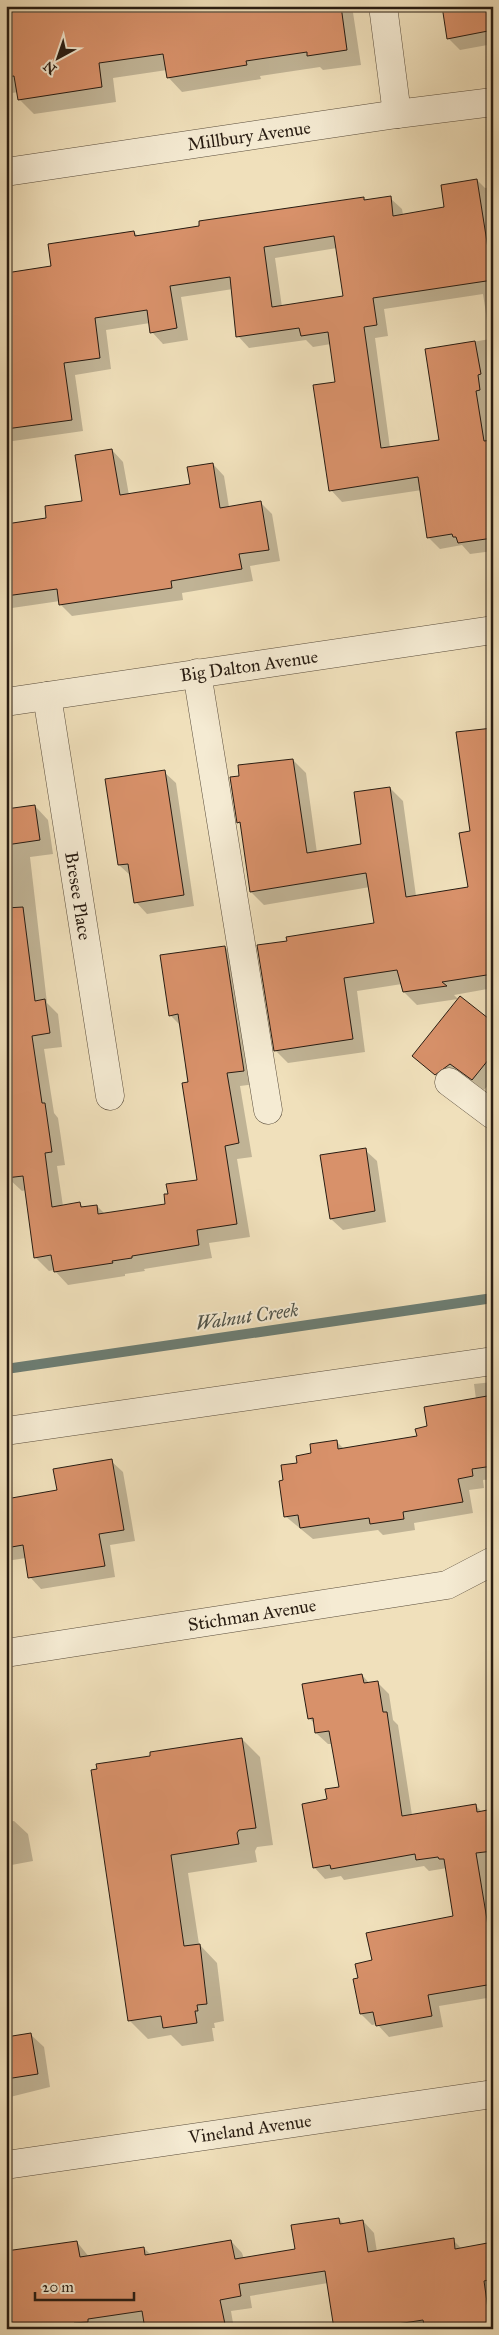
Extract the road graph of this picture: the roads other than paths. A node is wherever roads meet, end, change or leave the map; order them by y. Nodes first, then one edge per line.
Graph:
1 (383, 6) edge
2 (493, 102) edge
3 (397, 114) junction
4 (6, 172) edge
5 (493, 630) edge
6 (197, 673) junction
7 (47, 696) junction
8 (6, 702) edge
9 (449, 1082) dead end
10 (110, 1096) dead end
11 (268, 1110) dead end
12 (493, 1115) edge
13 (493, 1361) edge
14 (6, 1431) edge
15 (493, 1561) edge
16 (6, 1653) edge
17 (493, 2094) edge
18 (6, 2164) edge

1 - 3 street
2 - 3 street, Millbury Avenue
3 - 4 street, Millbury Avenue
5 - 6 street, Big Dalton Avenue
6 - 7 street, Big Dalton Avenue
6 - 11 street
7 - 8 street, Big Dalton Avenue
7 - 10 street, Bresee Place
9 - 12 street
13 - 14 street
15 - 16 street, Stichman Avenue
17 - 18 street, Vineland Avenue

